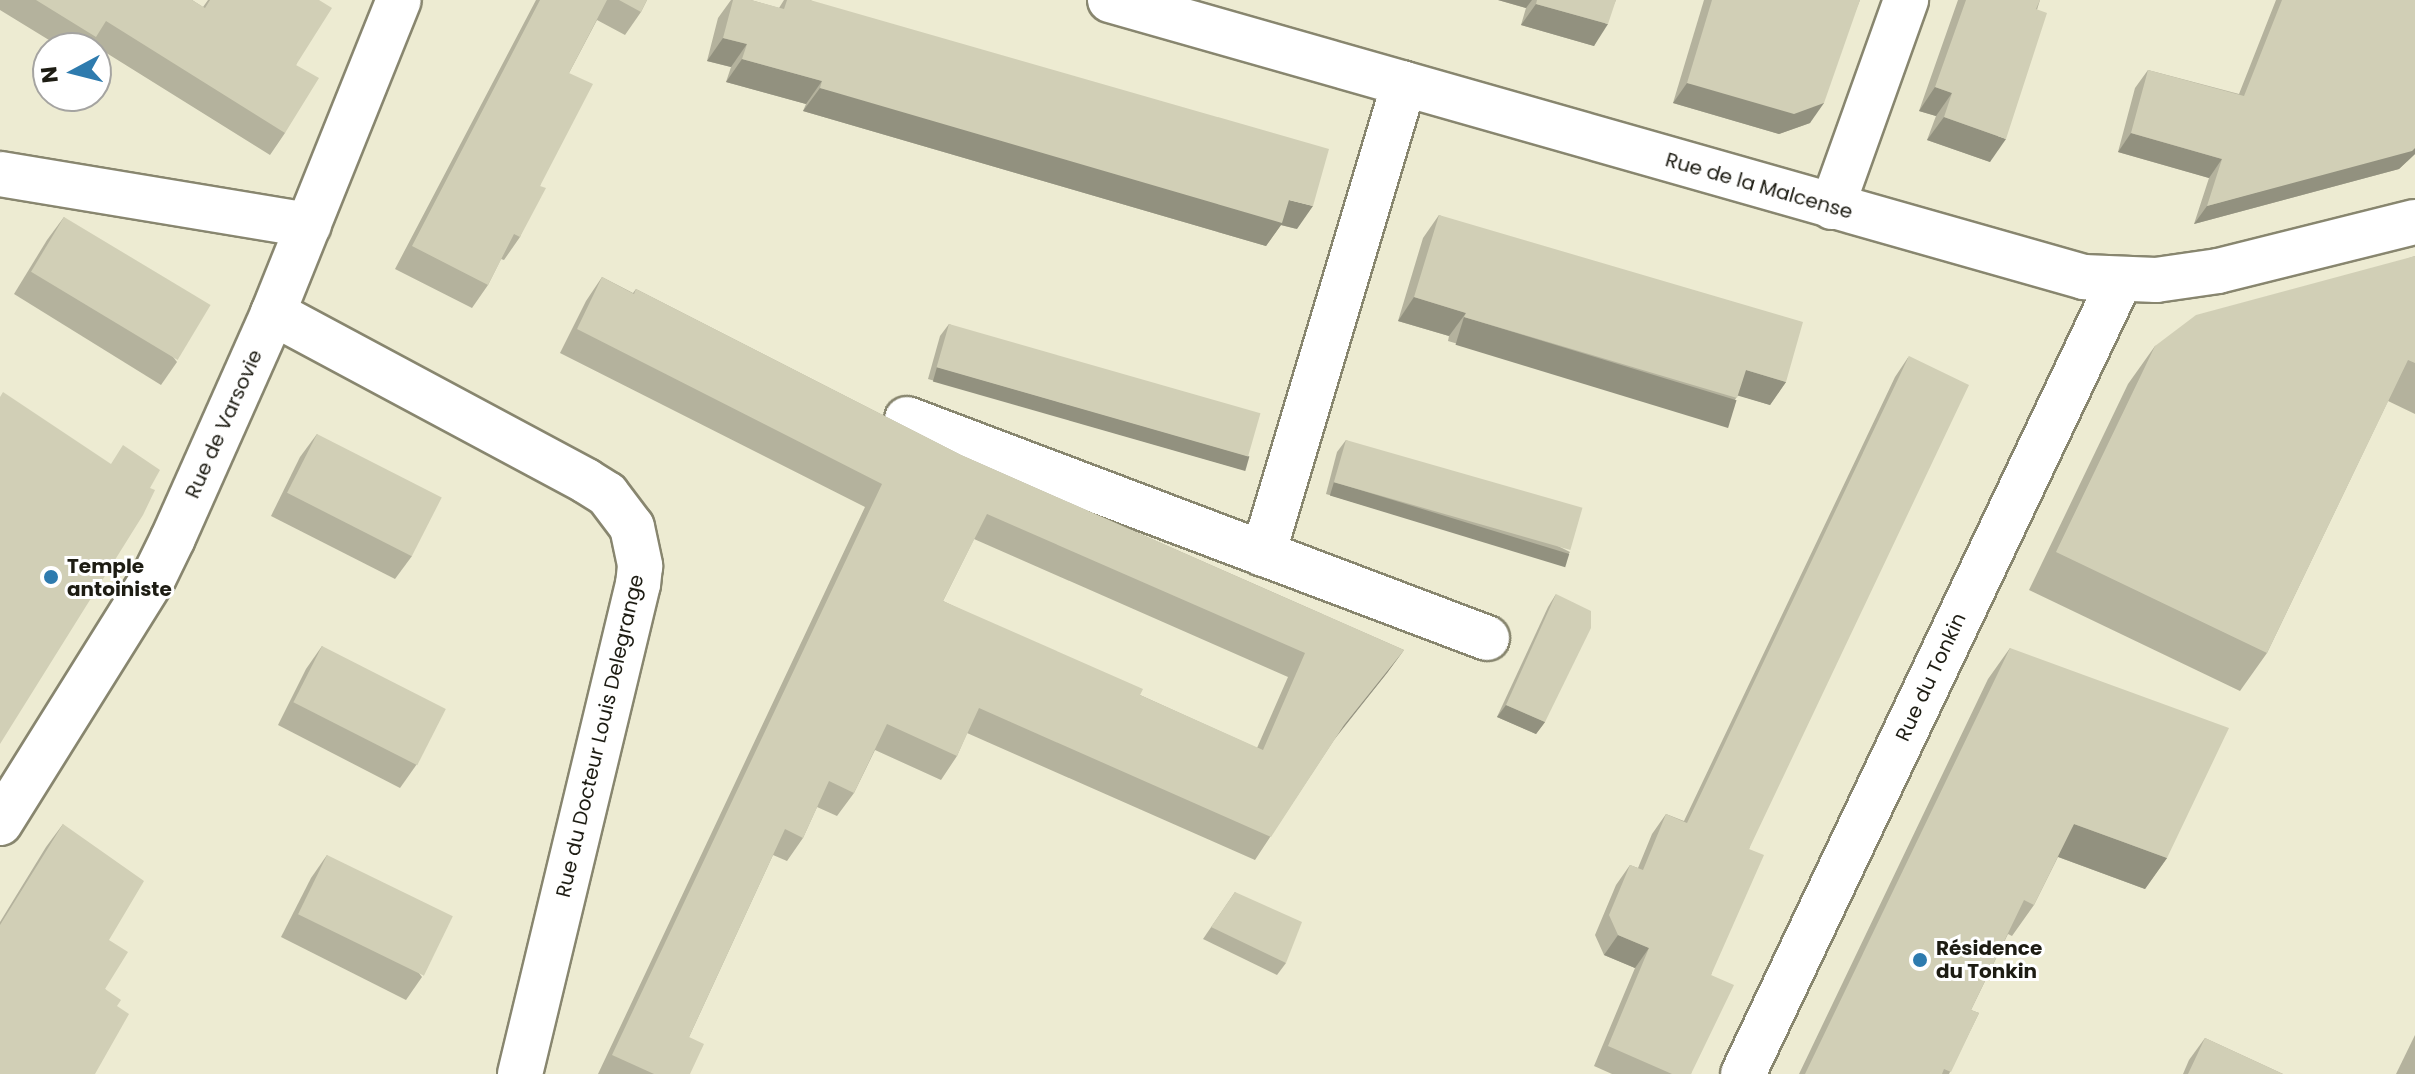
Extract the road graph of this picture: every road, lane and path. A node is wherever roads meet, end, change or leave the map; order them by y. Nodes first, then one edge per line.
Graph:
1 (399, 0) edge
2 (1110, 0) edge
3 (1906, 0) edge
4 (1404, 84) junction
5 (0, 174) edge
6 (1832, 207) junction
7 (2415, 222) edge
8 (309, 225) junction
9 (2120, 280) junction
10 (273, 313) junction
11 (907, 419) dead end
12 (1263, 554) junction
13 (1487, 638) dead end
14 (0, 823) edge
15 (520, 1074) edge
16 (1743, 1074) edge

1 - 8 street, Rue de Varsovie
2 - 4 street, Rue de la Malcense
3 - 6 street
4 - 6 street, Rue de la Malcense
4 - 12 street
5 - 8 street
6 - 9 street, Rue de la Malcense
7 - 9 street, Rue de la Malcense
8 - 10 street, Rue de Varsovie
9 - 16 street, Rue du Tonkin
10 - 14 street, Rue de Varsovie
10 - 15 street, Rue du Docteur Louis Delegrange
11 - 12 street
12 - 13 street

